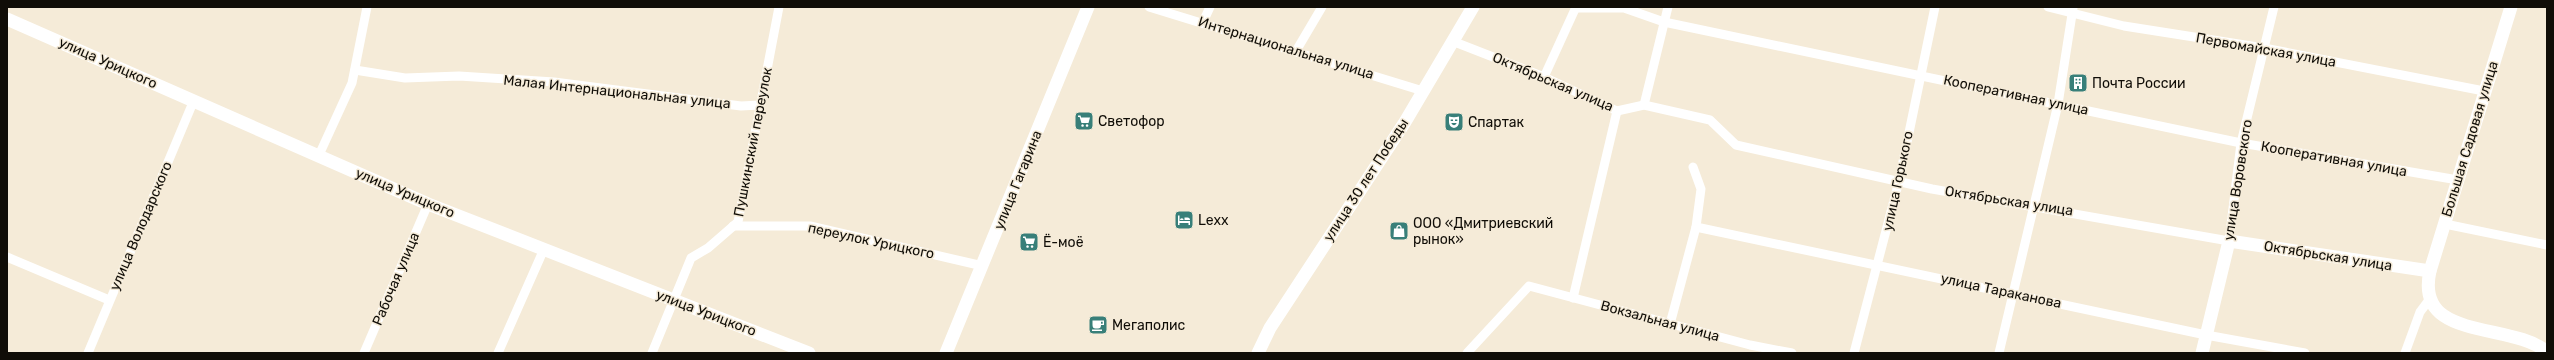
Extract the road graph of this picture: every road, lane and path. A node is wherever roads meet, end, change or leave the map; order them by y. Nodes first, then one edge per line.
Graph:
1 (367, 7) edge
2 (779, 7) edge
3 (1088, 7) edge
4 (1149, 7) edge
5 (1210, 7) edge
6 (1322, 7) edge
7 (1474, 7) edge
8 (1668, 7) edge
9 (1935, 7) edge
10 (2048, 7) edge
11 (2274, 7) edge
12 (2511, 7) edge
13 (1576, 8) edge
14 (2072, 10) edge
15 (7, 19) edge
16 (1203, 22) junction
17 (1664, 22) junction
18 (1452, 41) junction
19 (2264, 48) junction
20 (1296, 51) junction
21 (355, 70) junction
22 (1919, 75) junction
23 (1544, 77) junction
24 (1423, 91) junction
25 (2484, 91) junction
26 (194, 100) junction
27 (2058, 104) junction
28 (760, 105) junction
29 (1644, 105) junction
30 (1617, 111) junction
31 (2242, 143) junction
32 (319, 155) junction
33 (1693, 167) dead end
34 (2458, 180) junction
35 (1899, 182) junction
36 (428, 204) junction
37 (2033, 205) junction
38 (2445, 224) junction
39 (733, 226) junction
40 (1696, 227) junction
41 (2229, 241) junction
42 (2547, 245) edge
43 (544, 249) junction
44 (7, 257) edge
45 (1878, 265) junction
46 (983, 266) junction
47 (2430, 271) junction
48 (2012, 294) junction
49 (1572, 298) junction
50 (109, 300) junction
51 (675, 300) junction
52 (2429, 300) junction
53 (1670, 324) junction
54 (2206, 335) junction
55 (1749, 349) edge
56 (2547, 352) edge
57 (88, 353) edge
58 (364, 353) edge
59 (498, 353) edge
60 (652, 353) edge
61 (809, 353) edge
62 (946, 353) edge
63 (1258, 353) edge
64 (1467, 353) edge
65 (1792, 353) edge
66 (1854, 353) edge
67 (1998, 353) edge
68 (2202, 353) edge
69 (2306, 353) edge
70 (2405, 353) edge

1 - 21 street
2 - 28 street, Пушкинский переулок
3 - 46 street, улица Гагарина
4 - 16 street, Интернациональная улица
5 - 16 street
6 - 20 street
7 - 18 street, улица 30 лет Победы
8 - 17 street
9 - 22 street, улица Горького
10 - 14 street, Первомайская улица
11 - 19 street, улица Воровского
12 - 25 street, Большая Садовая улица
13 - 17 street, Кооперативная улица
13 - 23 street
14 - 19 street, Первомайская улица
14 - 27 street
15 - 26 street, улица Урицкого
16 - 20 street, Интернациональная улица
17 - 22 street, Кооперативная улица
17 - 29 street
18 - 23 street, Октябрьская улица
18 - 24 street, улица 30 лет Победы
19 - 25 street, Первомайская улица
19 - 31 street, улица Воровского
20 - 24 street, Интернациональная улица
21 - 28 street, Малая Интернациональная улица
21 - 32 street
22 - 27 street, Кооперативная улица
22 - 35 street, улица Горького
23 - 30 street, Октябрьская улица
24 - 63 street, улица 30 лет Победы
25 - 34 street, Большая Садовая улица
26 - 32 street, улица Урицкого
26 - 50 street, улица Володарского
27 - 31 street, Кооперативная улица
27 - 37 street
28 - 39 street, Пушкинский переулок
29 - 30 street, Октябрьская улица
29 - 35 street, Октябрьская улица
30 - 49 street
31 - 34 street, Кооперативная улица
31 - 41 street, улица Воровского
32 - 36 street, улица Урицкого
33 - 40 street
34 - 38 street, Большая Садовая улица
35 - 37 street, Октябрьская улица
35 - 45 street, улица Горького
36 - 43 street, улица Урицкого
36 - 58 street, Рабочая улица
37 - 41 street, Октябрьская улица
37 - 48 street
38 - 42 street
38 - 47 street, Большая Садовая улица
39 - 46 street, переулок Урицкого
39 - 51 street, Пушкинский переулок
40 - 45 street, улица Тараканова
40 - 53 street
41 - 47 street, Октябрьская улица
41 - 54 street, улица Воровского
43 - 51 street, улица Урицкого
43 - 59 street
44 - 50 street
45 - 48 street, улица Тараканова
45 - 66 street, улица Горького
46 - 62 street, улица Гагарина
47 - 52 street
48 - 54 street, улица Тараканова
48 - 67 street
49 - 53 street, Вокзальная улица
49 - 64 street, Вокзальная улица
50 - 57 street, улица Володарского
51 - 60 street, Пушкинский переулок
51 - 61 street, улица Урицкого
52 - 56 street
52 - 70 street
53 - 55 street, Вокзальная улица
54 - 68 street, улица Воровского
54 - 69 street, улица Тараканова
55 - 65 street, Вокзальная улица

